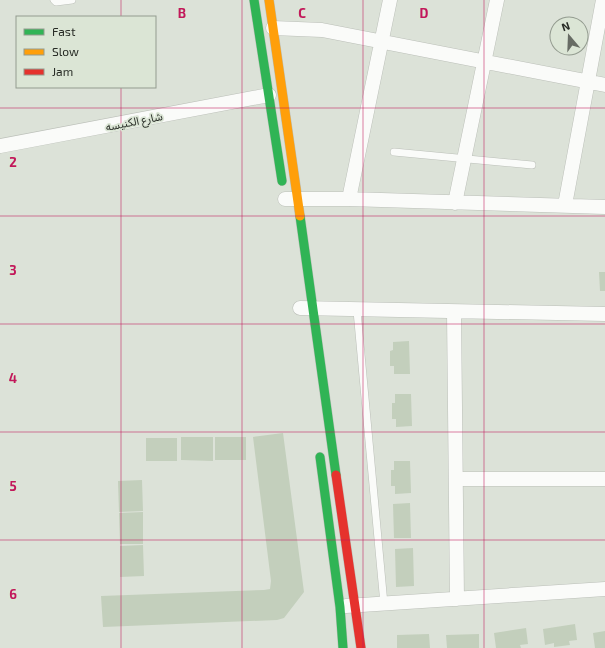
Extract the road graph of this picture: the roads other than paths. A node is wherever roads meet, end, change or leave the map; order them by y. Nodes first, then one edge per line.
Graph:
1 (54, 0) edge
2 (72, 0) edge
3 (254, 0) edge
4 (269, 0) edge
5 (390, 0) edge
6 (497, 0) edge
7 (603, 0) edge
8 (273, 28) junction
9 (382, 42) junction
10 (484, 62) junction
11 (587, 82) junction
12 (605, 86) edge
13 (269, 95) junction
14 (0, 146) edge
15 (394, 152) dead end
16 (465, 158) junction
17 (532, 165) dead end
18 (349, 199) junction
19 (289, 202) junction
20 (455, 203) junction
21 (565, 205) junction
22 (605, 207) edge
23 (303, 309) junction
24 (357, 310) junction
25 (454, 312) junction
26 (605, 314) edge
27 (319, 450) dead end
28 (456, 479) junction
29 (605, 479) edge
30 (605, 589) edge
31 (457, 599) junction
32 (384, 604) junction
33 (354, 606) junction
34 (340, 607) junction
35 (343, 648) edge
36 (361, 648) edge

1 - 2 lane
3 - 13 street
4 - 8 street
5 - 9 street
6 - 10 street
7 - 11 street
8 - 9 street
8 - 19 street
9 - 10 street
9 - 18 street
10 - 11 street
10 - 16 street
11 - 12 street
11 - 21 street
13 - 14 street, شارع الكنيسه
13 - 19 street
15 - 16 lane
16 - 17 lane
16 - 20 street
18 - 19 street
18 - 20 street
19 - 23 street
20 - 21 street
21 - 22 street
23 - 24 street
23 - 33 street
24 - 25 street
24 - 32 lane
25 - 26 street
25 - 28 street
27 - 34 street
28 - 29 street
28 - 31 street
30 - 31 street
31 - 32 street
32 - 33 street
33 - 34 street
33 - 36 street
34 - 35 street

